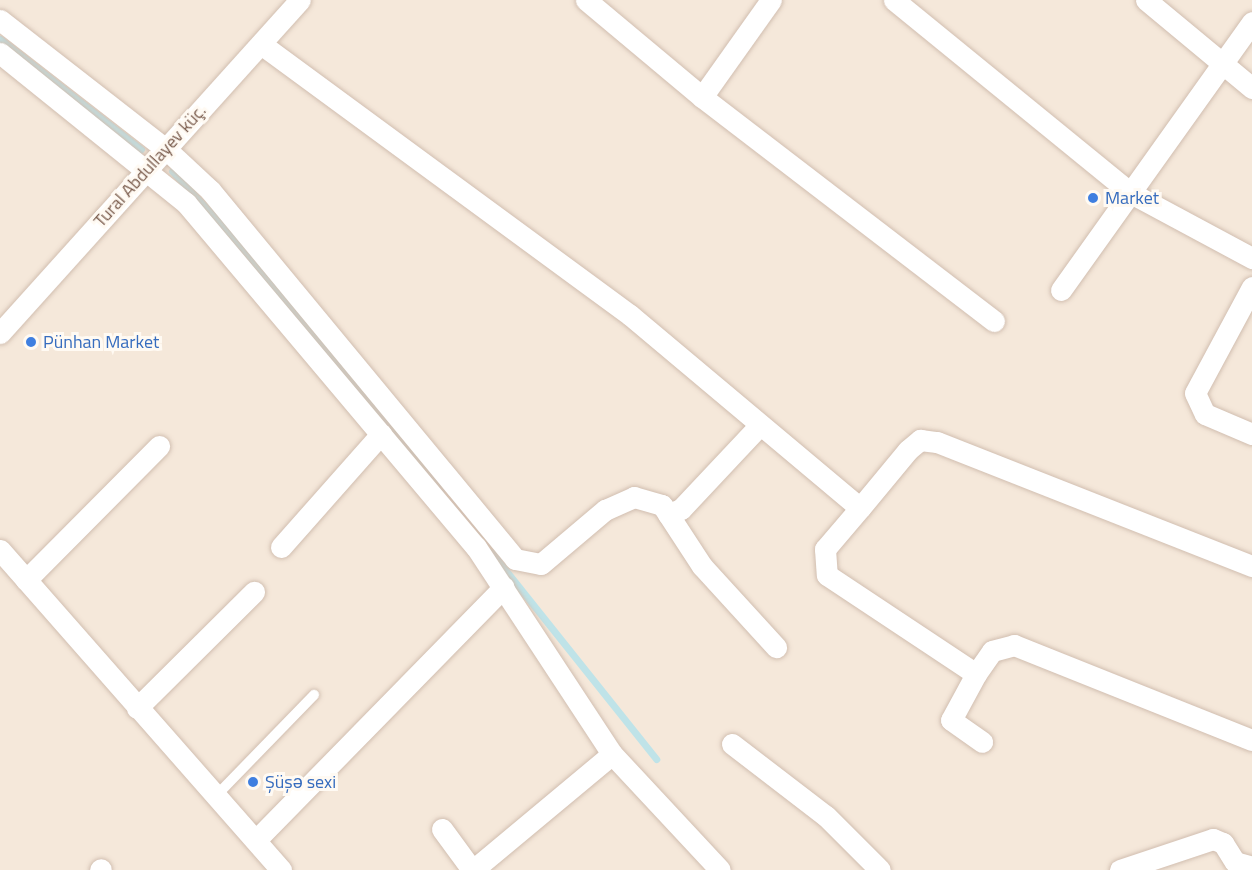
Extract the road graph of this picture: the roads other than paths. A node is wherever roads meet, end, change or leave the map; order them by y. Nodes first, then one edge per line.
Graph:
1 (300, 0) edge
2 (586, 0) edge
3 (771, 0) edge
4 (894, 0) edge
5 (1146, 0) edge
6 (0, 20) edge
7 (1252, 22) edge
8 (261, 44) junction
9 (0, 53) edge
10 (1222, 68) junction
11 (1252, 88) edge
12 (702, 97) junction
13 (166, 149) junction
14 (148, 169) junction
15 (1129, 192) junction
16 (1252, 258) edge
17 (1252, 287) edge
18 (1061, 290) dead end
19 (994, 321) dead end
20 (4, 322) edge
21 (758, 427) junction
22 (381, 434) junction
23 (1252, 434) edge
24 (159, 446) dead end
25 (860, 508) junction
26 (668, 514) junction
27 (281, 547) dead end
28 (0, 550) edge
29 (1252, 567) edge
30 (26, 580) junction
31 (504, 587) junction
32 (254, 592) dead end
33 (776, 647) dead end
34 (976, 674) junction
35 (314, 695) dead end
36 (136, 708) junction
37 (1252, 740) edge
38 (982, 742) dead end
39 (732, 744) dead end
40 (612, 753) junction
41 (216, 796) junction
42 (442, 830) dead end
43 (256, 840) junction
44 (1252, 867) edge
45 (282, 870) edge
46 (472, 870) edge
47 (720, 870) edge
48 (880, 870) edge
49 (1120, 870) edge

1 - 8 street, Tural Abdullayev küç.
2 - 12 street
3 - 12 street
4 - 15 street
5 - 10 street
6 - 13 street
7 - 10 street
8 - 13 street, Tural Abdullayev küç.
8 - 21 street
9 - 14 street
10 - 11 street
10 - 15 street
12 - 19 street
13 - 14 street, Tural Abdullayev küç.
13 - 26 street
14 - 20 street, Tural Abdullayev küç.
14 - 22 street
15 - 16 street
15 - 18 street
17 - 23 street
21 - 25 street
21 - 26 street
22 - 27 street
22 - 31 street
24 - 30 street
25 - 29 street
25 - 34 street
26 - 33 street
28 - 30 street
30 - 36 street
31 - 40 street
31 - 43 street
32 - 36 street
34 - 37 street
34 - 38 street
35 - 41 lane
36 - 41 street
39 - 48 street
40 - 46 street
40 - 47 street
41 - 43 street
42 - 46 street
43 - 45 street
44 - 49 street

